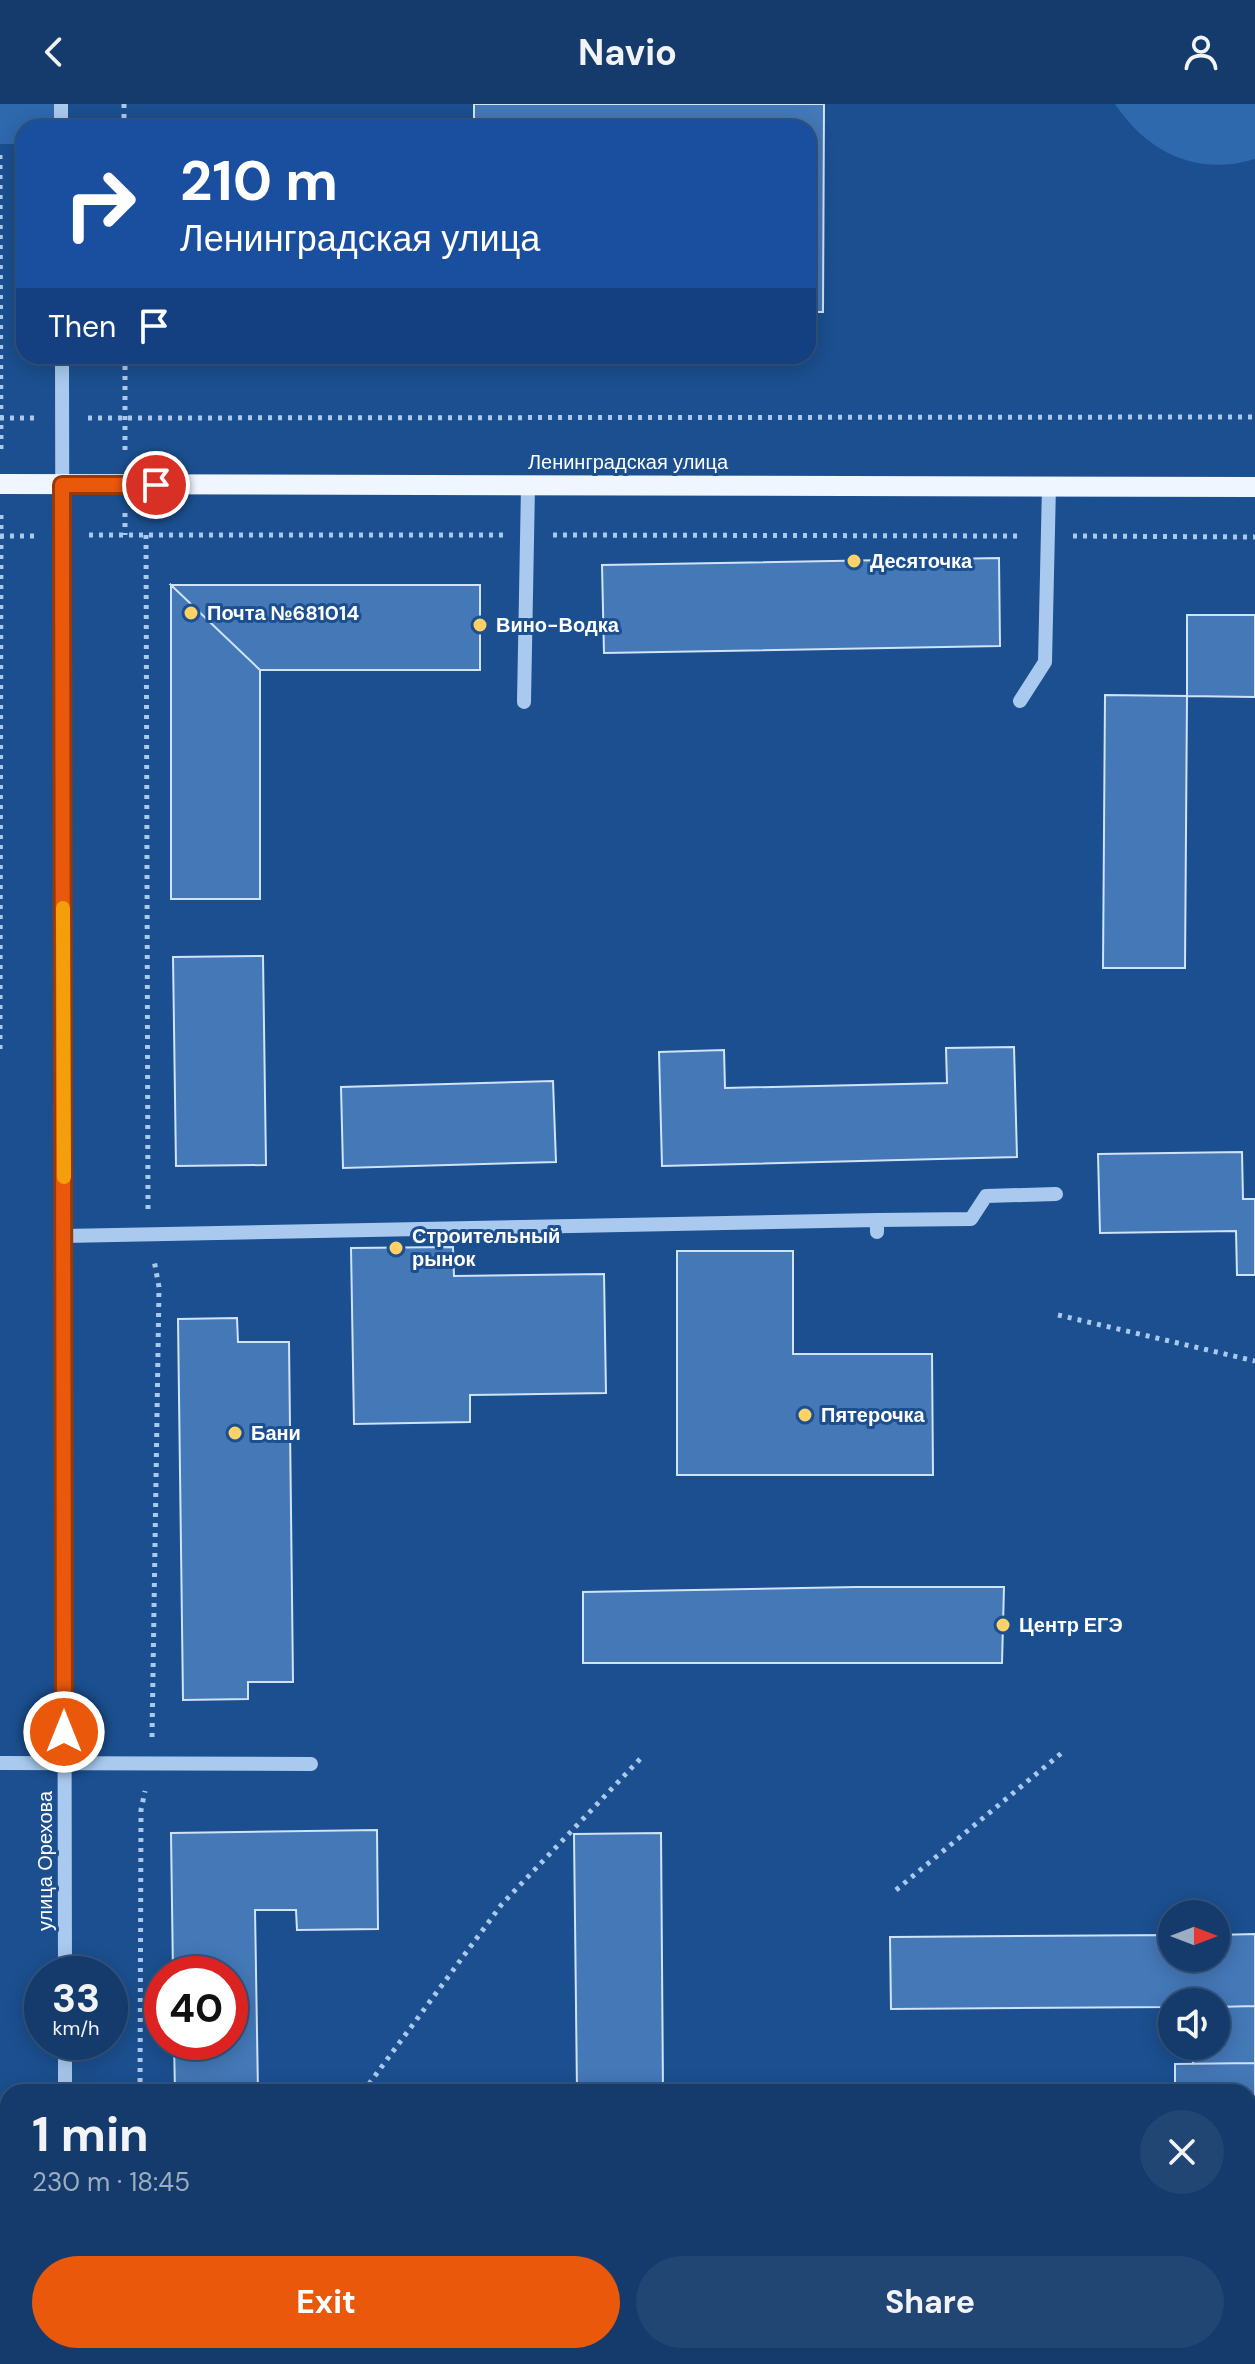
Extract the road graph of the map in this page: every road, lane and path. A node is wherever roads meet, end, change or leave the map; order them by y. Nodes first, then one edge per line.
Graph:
1 (0, 155) edge
2 (62, 364) edge
3 (125, 364) edge
4 (1255, 417) edge
5 (1, 418) edge
6 (62, 418) junction
7 (125, 418) junction
8 (0, 484) edge
9 (62, 485) junction
10 (125, 485) junction
11 (528, 486) junction
12 (1049, 486) junction
13 (1255, 487) edge
14 (125, 535) dead end
15 (527, 535) junction
16 (1048, 536) junction
17 (1255, 537) edge
18 (1020, 701) dead end
19 (524, 702) dead end
20 (0, 1049) edge
21 (1056, 1194) dead end
22 (149, 1235) junction
23 (64, 1236) junction
24 (1058, 1315) dead end
25 (1255, 1361) edge
26 (1064, 1751) dead end
27 (641, 1758) dead end
28 (0, 1763) edge
29 (64, 1763) junction
30 (151, 1763) junction
31 (311, 1764) dead end
32 (896, 1890) dead end
33 (65, 1956) edge
34 (65, 2060) edge
35 (65, 2084) edge
36 (140, 2084) edge
37 (369, 2084) edge

1 - 5 path
2 - 6 street, улица Орехова
3 - 7 path
4 - 7 path
5 - 6 path
5 - 8 path
6 - 7 path
6 - 9 street, улица Орехова
7 - 10 path
8 - 9 main road, Ленинградская улица
8 - 20 path
9 - 10 main road, Ленинградская улица
9 - 23 street, улица Орехова
10 - 11 main road, Ленинградская улица
10 - 14 path
11 - 12 main road, Ленинградская улица
11 - 15 street
12 - 13 main road, Ленинградская улица
12 - 16 street
15 - 16 path
15 - 19 street
15 - 22 path
16 - 17 path
16 - 18 street
21 - 22 street
22 - 23 street
22 - 30 path
23 - 29 street, улица Орехова
24 - 25 path
26 - 32 path
27 - 37 path
28 - 29 street
29 - 30 street
29 - 33 street, улица Орехова
30 - 31 street
30 - 36 path
34 - 35 street

